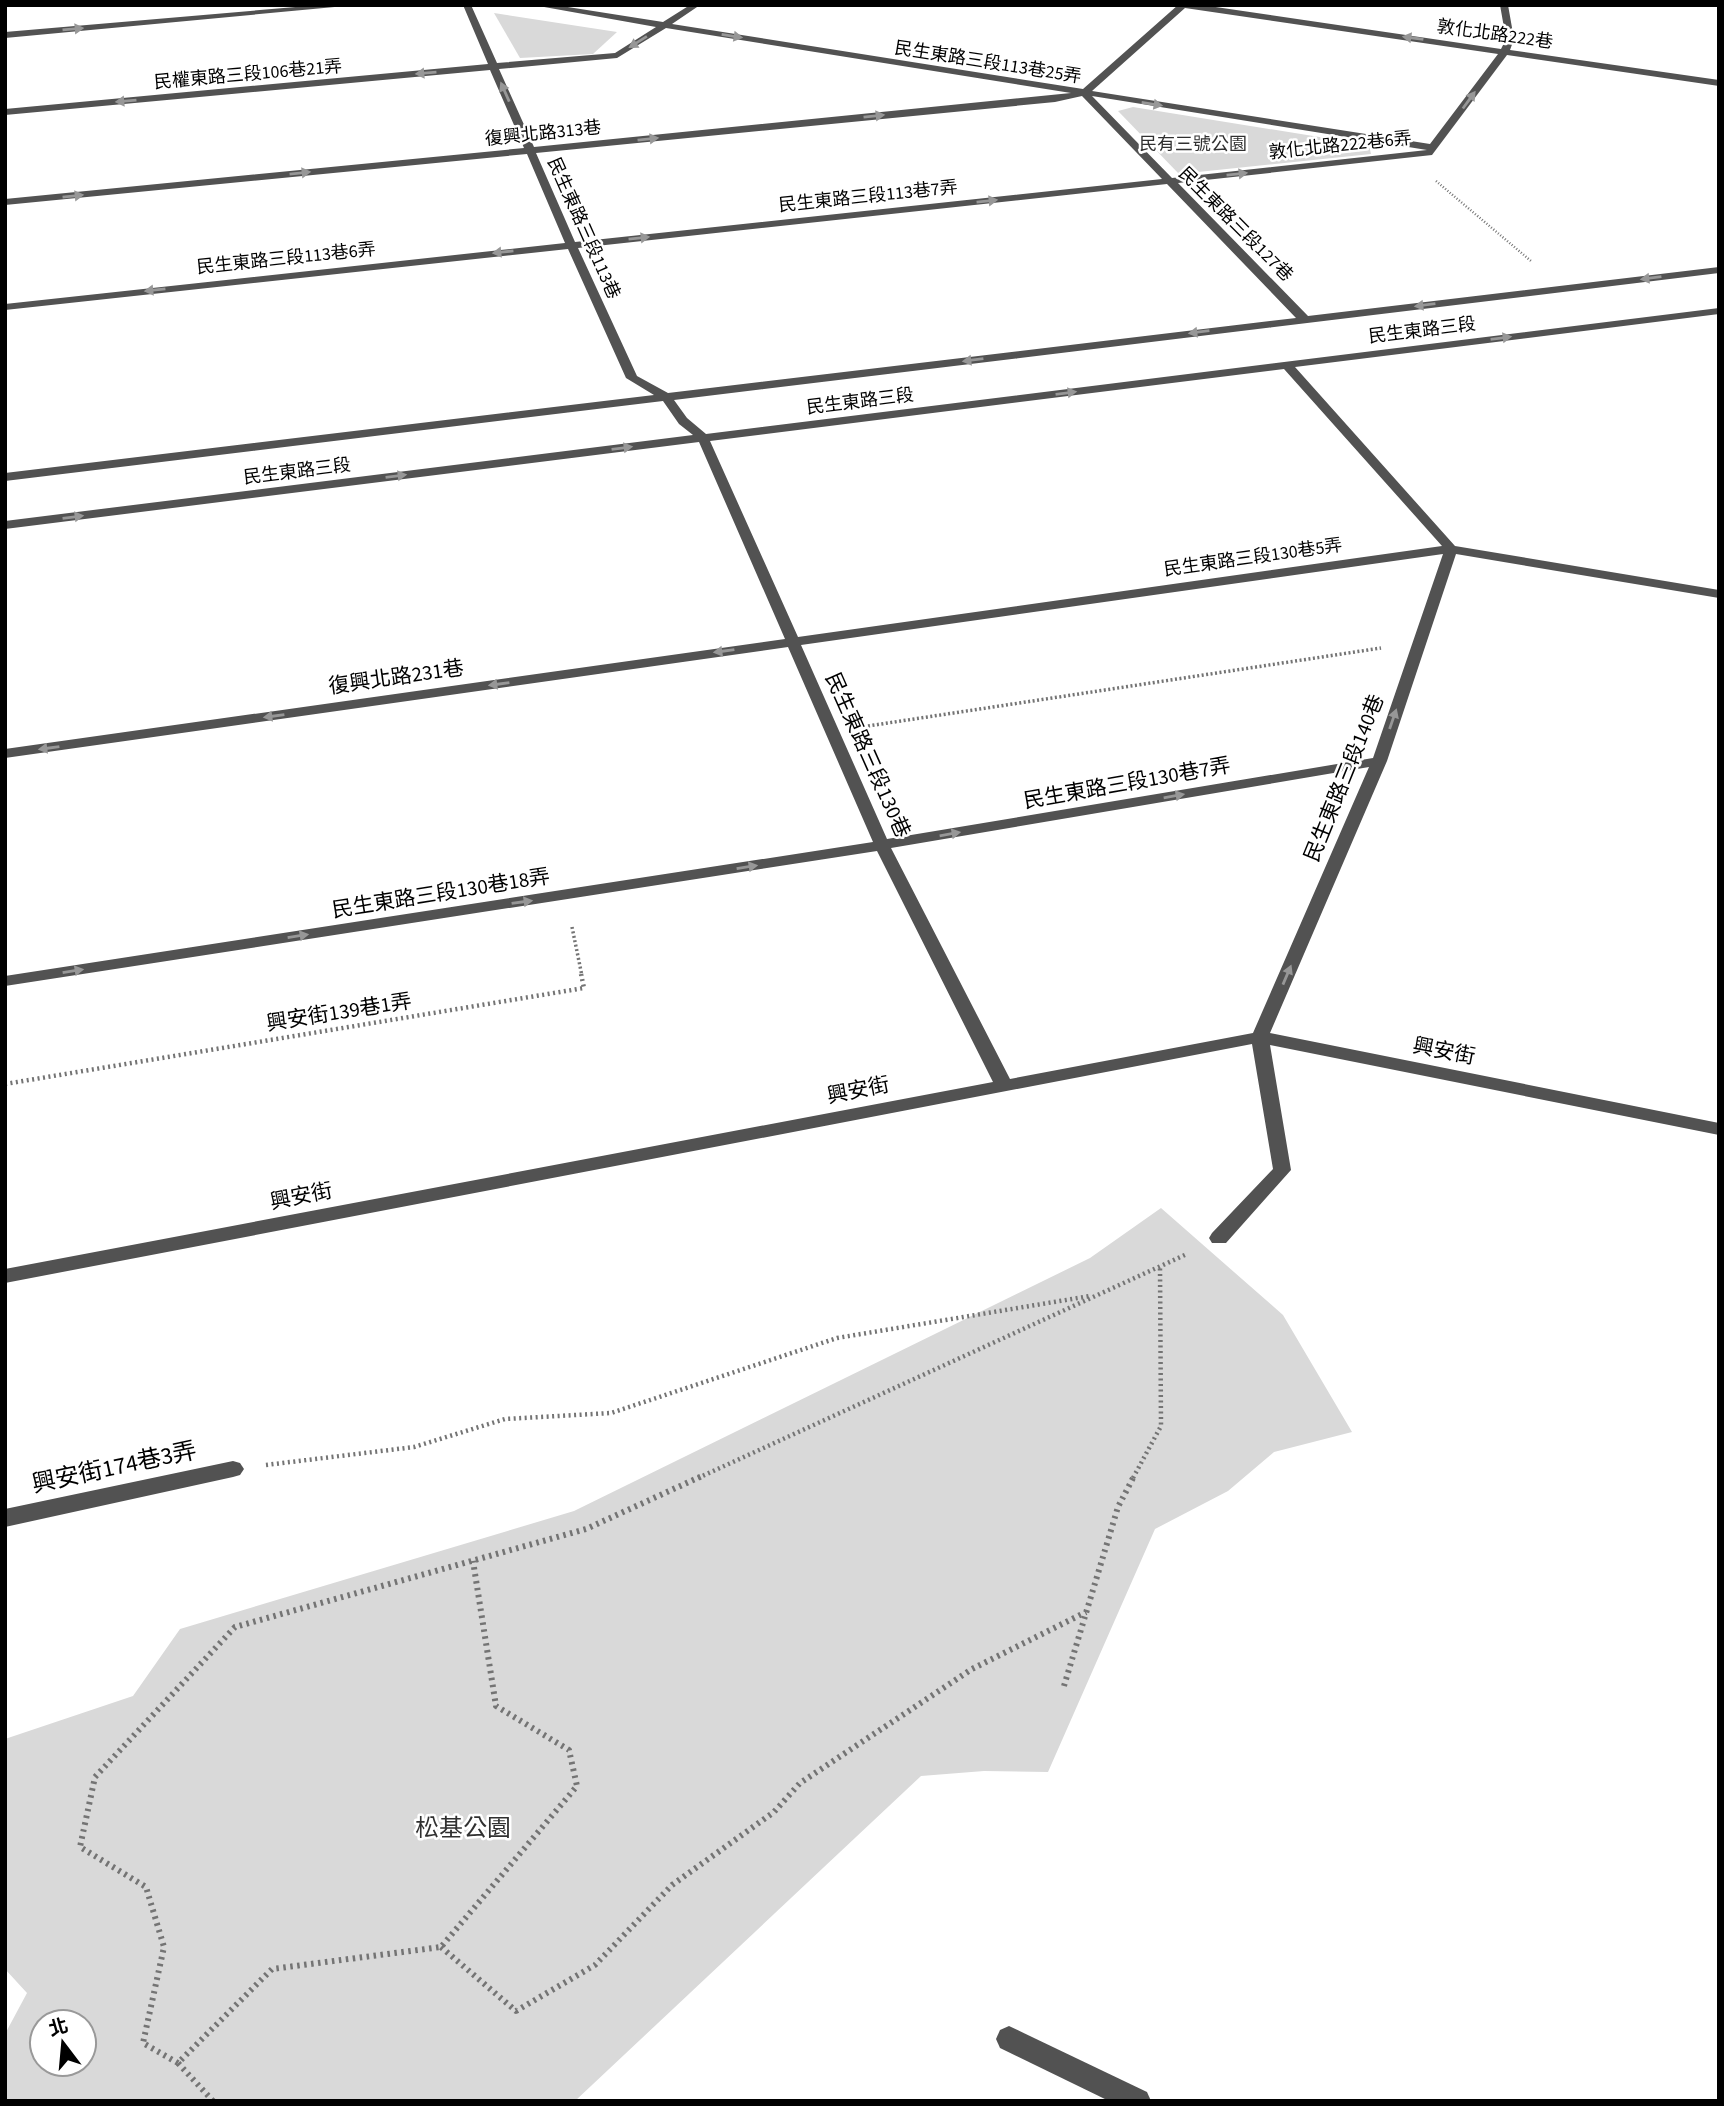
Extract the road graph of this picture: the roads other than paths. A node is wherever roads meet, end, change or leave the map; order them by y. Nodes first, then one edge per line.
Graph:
1 (352, 5) edge
2 (467, 5) edge
3 (537, 5) edge
4 (696, 5) edge
5 (1183, 5) edge
6 (1504, 5) edge
7 (664, 25) junction
8 (5, 35) edge
9 (1505, 51) junction
10 (494, 67) junction
11 (1719, 83) edge
12 (1084, 93) junction
13 (5, 112) edge
14 (1433, 148) junction
15 (531, 150) junction
16 (1169, 182) junction
17 (5, 202) edge
18 (571, 245) junction
19 (1719, 270) edge
20 (5, 307) edge
21 (1719, 311) edge
22 (1305, 320) junction
23 (1287, 365) junction
24 (666, 397) junction
25 (703, 438) junction
26 (5, 477) edge
27 (5, 526) edge
28 (1451, 549) junction
29 (1719, 594) edge
30 (792, 642) junction
31 (5, 754) edge
32 (1379, 761) junction
33 (882, 845) junction
34 (5, 981) edge
35 (1261, 1037) junction
36 (1004, 1085) junction
37 (1719, 1129) edge
38 (1219, 1238) road end
39 (5, 1276) edge
40 (233, 1469) road end
41 (5, 1518) edge
42 (1009, 2039) dead end
43 (1139, 2101) edge

8 -> 1 street
2 - 10 street, 民生東路三段113巷
3 - 7 street, 民生東路三段113巷25弄
4 - 7 street, 民權東路三段106巷21弄
9 -> 5 street, 敦化北路222巷
5 - 12 street
6 - 9 street
7 -> 10 street, 民權東路三段106巷21弄
7 -> 12 street, 民生東路三段113巷25弄
9 - 11 street, 敦化北路222巷
14 -> 9 street, 敦化北路222巷6弄
10 -> 13 street, 民權東路三段106巷21弄
15 -> 10 street, 民生東路三段113巷
12 -> 14 street, 民生東路三段113巷25弄
15 -> 12 street, 復興北路313巷
12 - 16 street, 民生東路三段127巷
16 -> 14 street, 敦化北路222巷6弄
17 -> 15 street, 復興北路313巷
15 - 18 street, 民生東路三段113巷
18 -> 16 street, 民生東路三段113巷7弄
16 - 22 street, 民生東路三段127巷
18 -> 20 street, 民生東路三段113巷6弄
18 - 24 street, 民生東路三段113巷
19 -> 22 street, 民生東路三段
23 -> 21 street, 民生東路三段
22 -> 24 street, 民生東路三段
25 -> 23 street, 民生東路三段
23 - 28 street
24 - 25 street, 民生東路三段113巷
24 - 26 street, 民生東路三段
27 -> 25 street, 民生東路三段
25 - 30 street, 民生東路三段130巷
28 - 29 street, 民生東路三段130巷5弄
28 - 30 street, 民生東路三段130巷5弄
32 -> 28 street, 民生東路三段140巷
30 -> 31 street, 復興北路231巷
30 - 33 street, 民生東路三段130巷
33 -> 32 street, 民生東路三段130巷7弄
35 -> 32 street, 民生東路三段140巷
34 -> 33 street, 民生東路三段130巷18弄
33 - 36 street, 民生東路三段130巷
35 - 36 street, 興安街
35 - 37 street, 興安街
35 - 38 street
36 - 39 street, 興安街
40 - 41 street, 興安街174巷3弄
42 - 43 street

